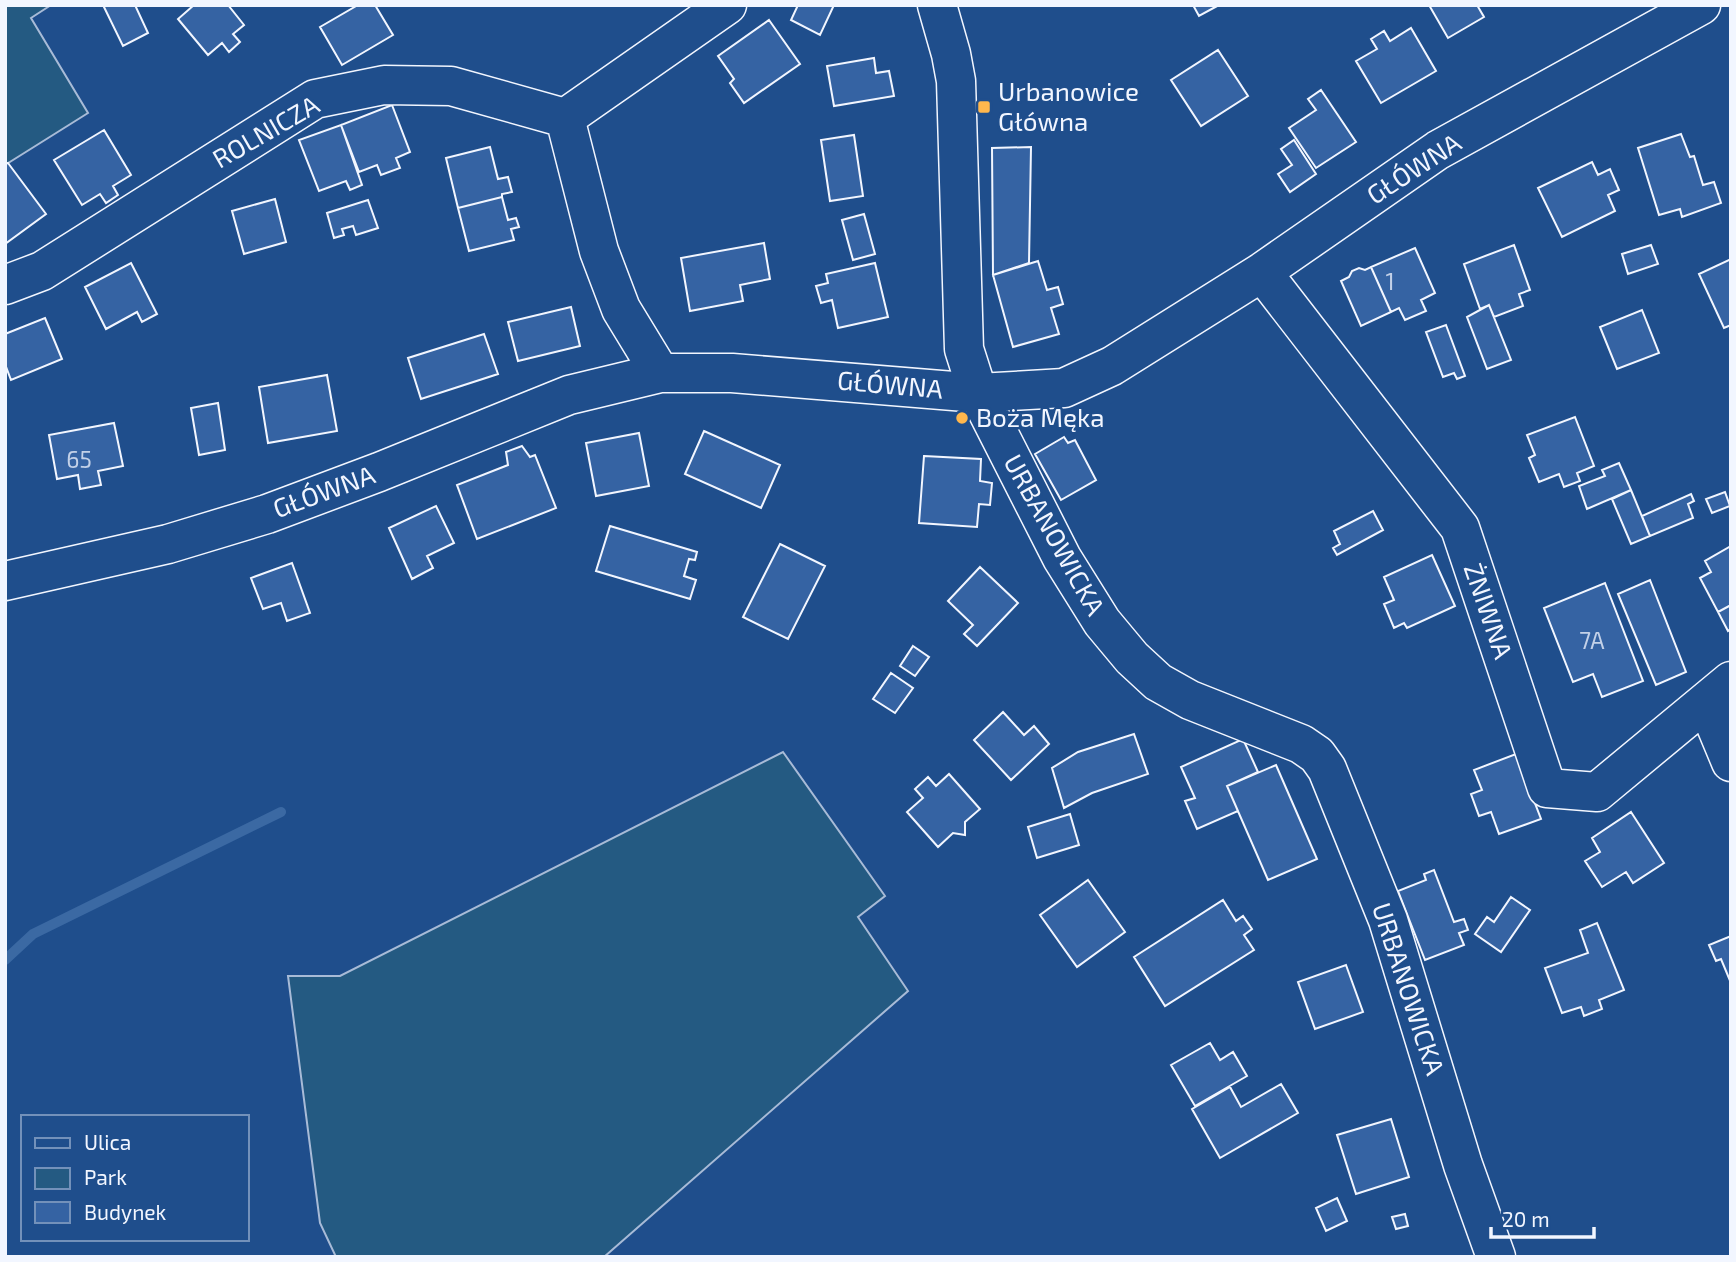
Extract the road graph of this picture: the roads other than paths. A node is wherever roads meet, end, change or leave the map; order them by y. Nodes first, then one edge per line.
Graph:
1 (727, 5) edge
2 (937, 5) edge
3 (1701, 5) edge
4 (565, 118) junction
5 (1262, 272) junction
6 (5, 285) edge
7 (660, 373) junction
8 (978, 393) junction
9 (5, 581) edge
10 (1718, 692) edge
11 (1731, 762) edge
12 (1496, 1257) edge

1 - 4 street
2 - 8 street, URBANOWICKA
3 - 5 street, GŁÓWNA
4 - 6 street, ROLNICZA
4 - 7 street
5 - 8 street, GŁÓWNA
5 - 10 street, ŻNIWNA
7 - 8 street, GŁÓWNA
7 - 9 street, GŁÓWNA
8 - 12 street, URBANOWICKA
10 - 11 street

